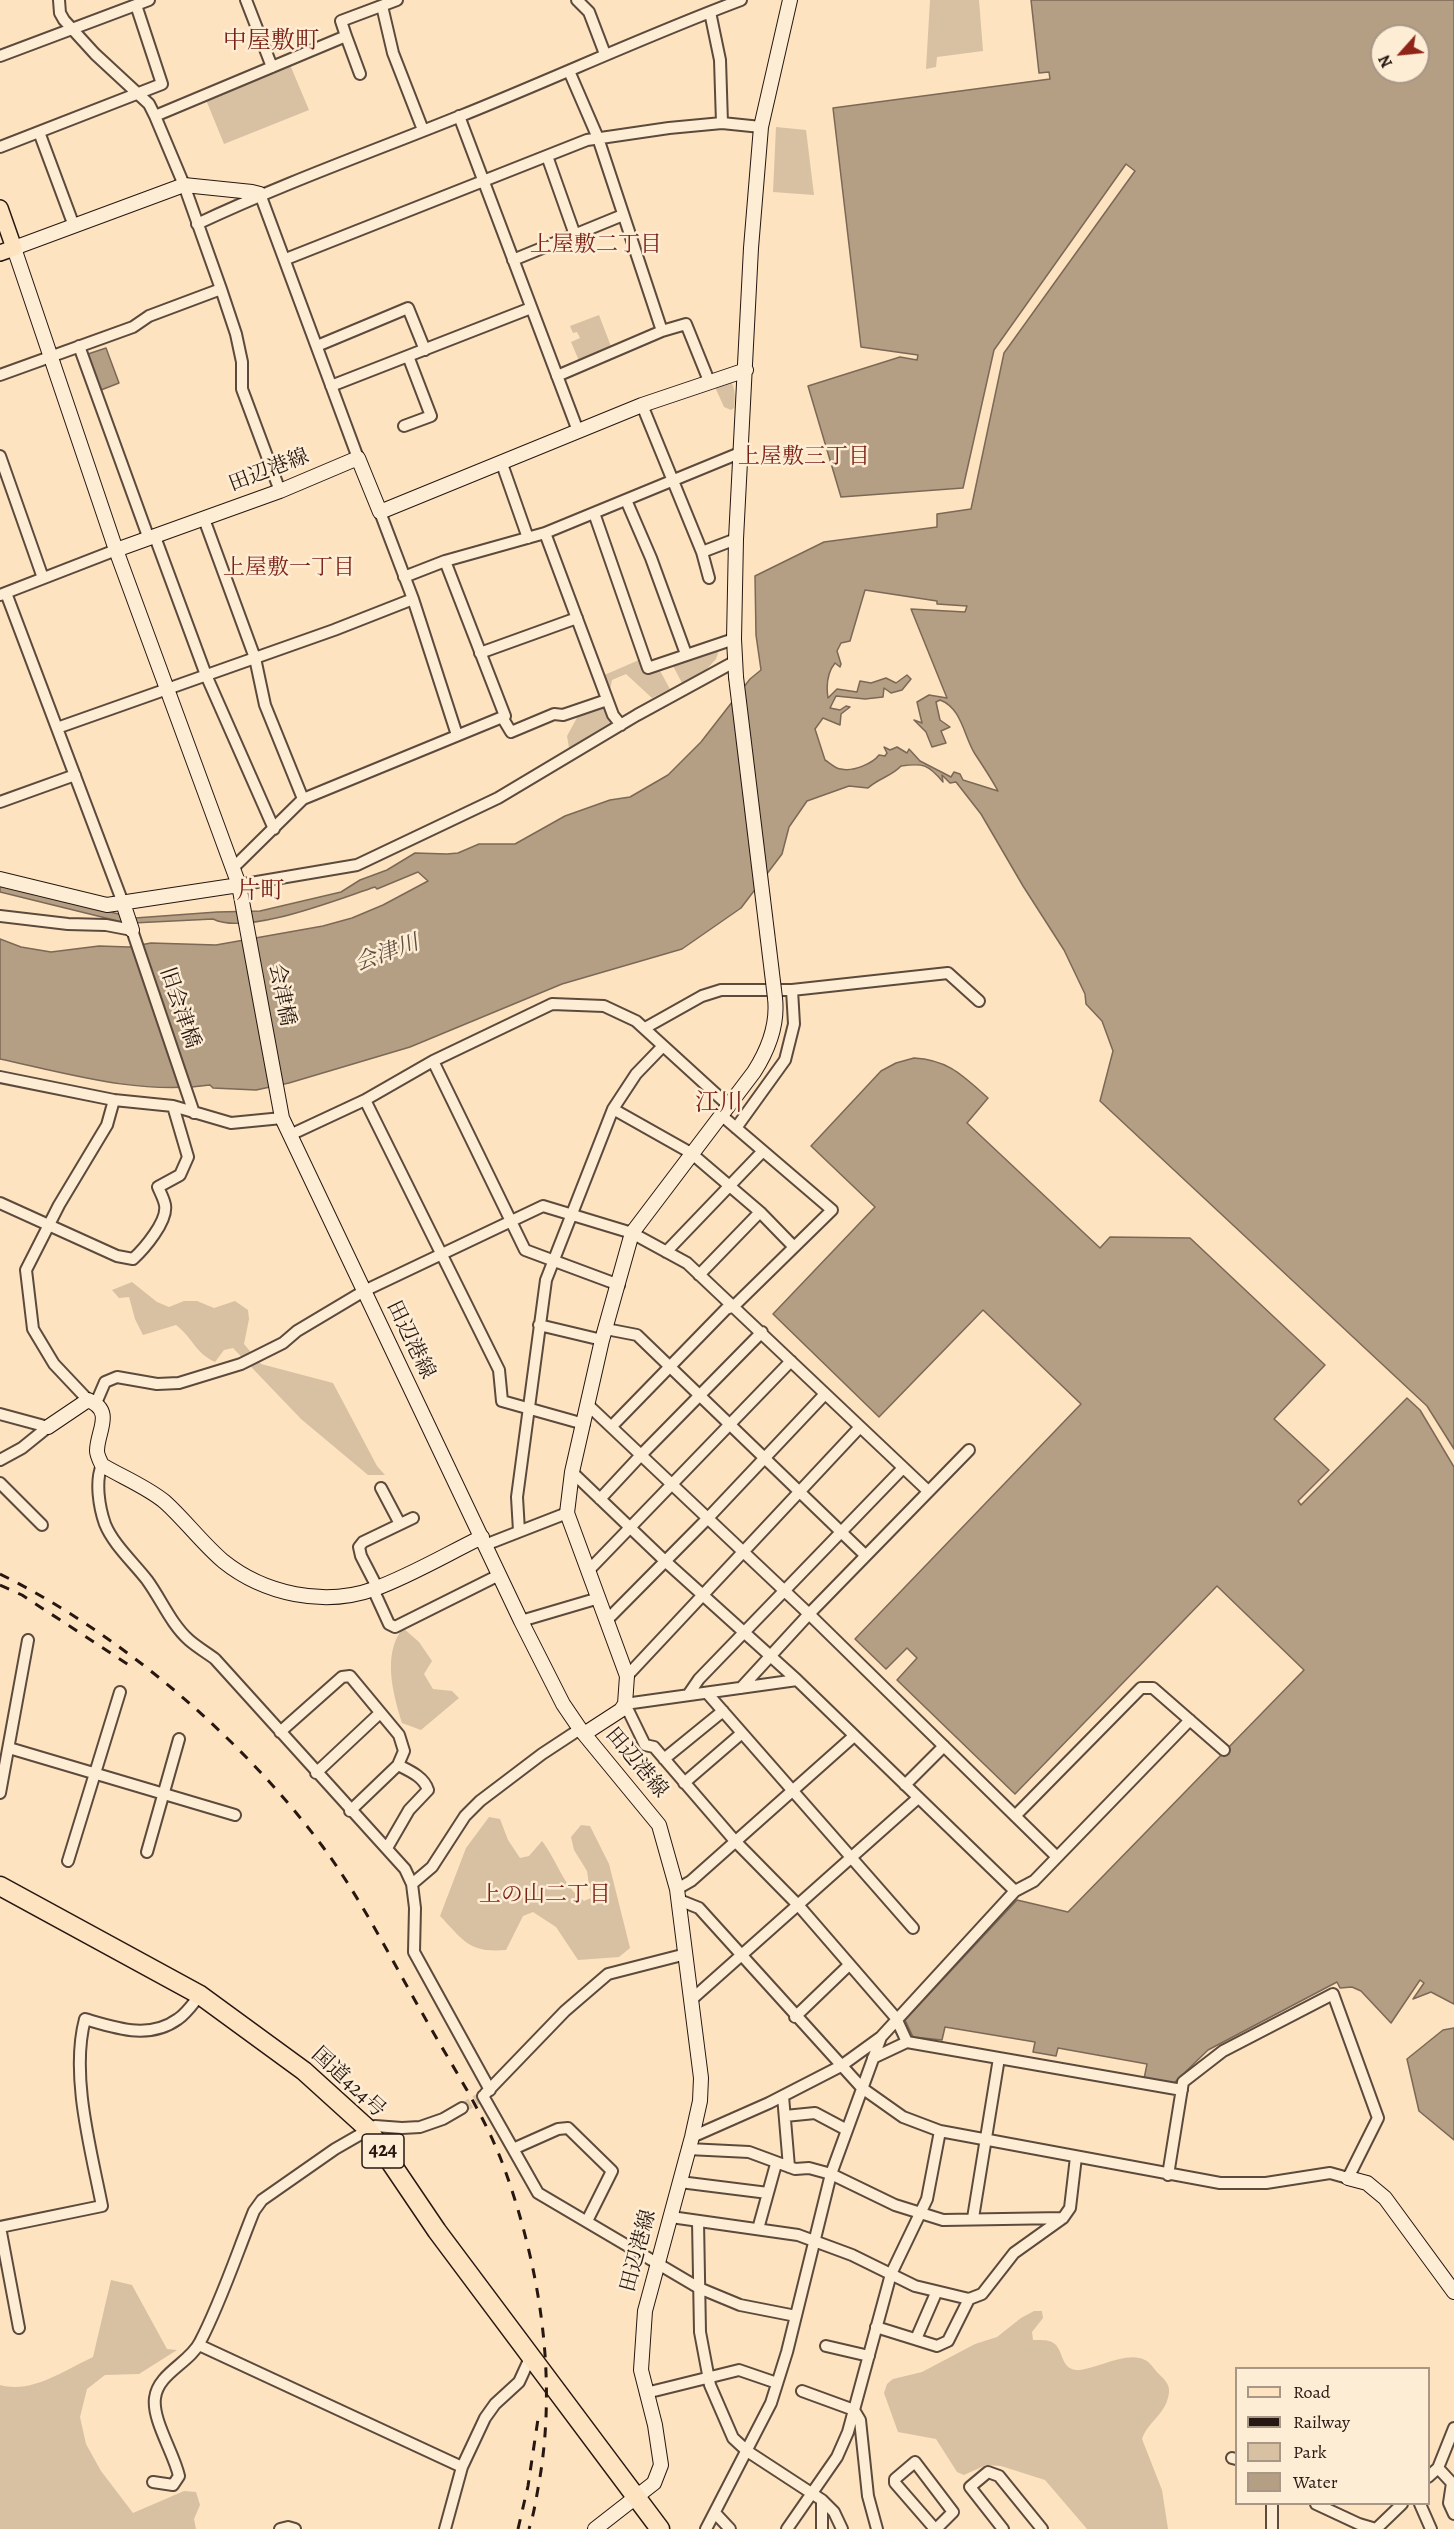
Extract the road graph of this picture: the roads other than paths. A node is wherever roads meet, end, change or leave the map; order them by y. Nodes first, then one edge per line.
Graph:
1 (59, 0) edge
2 (149, 0) edge
3 (246, 0) edge
4 (397, 0) edge
5 (577, 0) edge
6 (741, 0) edge
7 (790, 0) edge
8 (136, 5) junction
9 (382, 6) junction
10 (710, 12) junction
11 (71, 29) junction
12 (346, 36) junction
13 (605, 54) junction
14 (0, 57) edge
15 (272, 67) junction
16 (569, 71) junction
17 (360, 74) dead end
18 (137, 93) junction
19 (155, 116) junction
20 (459, 117) junction
21 (722, 123) junction
22 (761, 127) junction
23 (423, 130) junction
24 (39, 132) junction
25 (598, 138) junction
26 (0, 147) edge
27 (547, 156) junction
28 (483, 181) junction
29 (184, 186) junction
30 (260, 194) junction
31 (0, 208) edge
32 (623, 215) junction
33 (197, 224) junction
34 (74, 226) junction
35 (575, 235) junction
36 (7, 250) edge
37 (286, 259) junction
38 (513, 260) junction
39 (221, 289) junction
40 (531, 308) junction
41 (662, 331) junction
42 (79, 346) junction
43 (317, 346) junction
44 (425, 350) junction
45 (408, 356) junction
46 (50, 357) junction
47 (746, 370) junction
48 (0, 375) edge
49 (557, 376) junction
50 (709, 381) junction
51 (332, 386) junction
52 (642, 405) junction
53 (404, 426) dead end
54 (578, 431) junction
55 (742, 452) junction
56 (0, 456) edge
57 (358, 458) junction
58 (502, 464) junction
59 (672, 481) junction
60 (280, 490) junction
61 (626, 500) junction
62 (380, 512) junction
63 (594, 513) junction
64 (204, 519) junction
65 (545, 533) junction
66 (152, 538) junction
67 (528, 538) junction
68 (736, 539) junction
69 (116, 550) junction
70 (702, 552) junction
71 (445, 561) junction
72 (404, 577) junction
73 (43, 578) junction
74 (709, 578) dead end
75 (3, 594) edge
76 (413, 599) junction
77 (577, 618) junction
78 (734, 639) junction
79 (480, 653) junction
80 (686, 654) junction
81 (255, 658) junction
82 (734, 662) junction
83 (206, 675) junction
84 (166, 689) junction
85 (607, 700) junction
86 (502, 717) junction
87 (621, 725) junction
88 (57, 728) junction
89 (457, 735) junction
90 (75, 776) junction
91 (303, 799) junction
92 (0, 802) edge
93 (274, 829) junction
94 (233, 868) junction
95 (0, 879) edge
96 (240, 891) junction
97 (123, 903) junction
98 (0, 916) edge
99 (132, 930) junction
100 (792, 990) junction
101 (979, 1001) dead end
102 (645, 1028) junction
103 (663, 1046) junction
104 (433, 1061) junction
105 (0, 1077) edge
106 (114, 1100) junction
107 (365, 1100) junction
108 (279, 1102) joint
109 (173, 1106) junction
110 (613, 1109) junction
111 (725, 1110) junction
112 (194, 1113) junction
113 (282, 1118) junction
114 (736, 1128) junction
115 (290, 1135) junction
116 (763, 1151) junction
117 (691, 1153) junction
118 (729, 1187) junction
119 (0, 1203) edge
120 (760, 1212) junction
121 (570, 1214) junction
122 (510, 1220) junction
123 (48, 1226) junction
124 (632, 1233) junction
125 (794, 1247) junction
126 (666, 1252) junction
127 (442, 1253) junction
128 (554, 1261) junction
129 (699, 1275) junction
130 (619, 1285) junction
131 (364, 1291) junction
132 (734, 1306) junction
133 (539, 1325) junction
134 (762, 1332) junction
135 (604, 1334) junction
136 (791, 1361) junction
137 (670, 1366) junction
138 (825, 1394) junction
139 (700, 1396) junction
140 (92, 1402) junction
141 (588, 1405) junction
142 (529, 1408) junction
143 (0, 1414) edge
144 (584, 1424) junction
145 (730, 1425) junction
146 (612, 1426) junction
147 (48, 1427) junction
148 (860, 1427) junction
149 (969, 1450) dead end
150 (640, 1455) junction
151 (763, 1458) junction
152 (0, 1460) edge
153 (102, 1465) junction
154 (903, 1468) junction
155 (572, 1472) junction
156 (0, 1483) edge
157 (672, 1484) junction
158 (381, 1488) dead end
159 (928, 1491) junction
160 (798, 1492) junction
161 (600, 1499) junction
162 (567, 1513) junction
163 (413, 1518) dead end
164 (708, 1518) junction
165 (42, 1524) dead end
166 (400, 1524) junction
167 (631, 1529) junction
168 (519, 1531) junction
169 (841, 1532) junction
170 (484, 1541) junction
171 (743, 1552) junction
172 (865, 1555) junction
173 (665, 1561) junction
174 (589, 1570) junction
175 (499, 1575) junction
176 (375, 1588) junction
177 (784, 1591) junction
178 (703, 1595) junction
179 (599, 1598) junction
180 (809, 1614) junction
181 (607, 1620) junction
182 (520, 1621) junction
183 (744, 1633) junction
184 (28, 1640) dead end
185 (769, 1657) junction
186 (627, 1676) junction
187 (797, 1680) junction
188 (741, 1688) junction
189 (120, 1692) dead end
190 (707, 1693) junction
191 (688, 1695) junction
192 (625, 1704) junction
193 (723, 1711) junction
194 (380, 1713) junction
195 (1190, 1720) junction
196 (582, 1731) junction
197 (280, 1732) junction
198 (742, 1733) junction
199 (854, 1736) junction
200 (179, 1739) dead end
201 (944, 1746) junction
202 (9, 1748) junction
203 (1224, 1750) dead end
204 (664, 1759) junction
205 (398, 1765) junction
206 (316, 1773) junction
207 (95, 1774) junction
208 (684, 1783) junction
209 (905, 1785) junction
210 (793, 1791) junction
211 (0, 1793) edge
212 (164, 1794) junction
213 (918, 1798) junction
214 (351, 1810) junction
215 (235, 1815) dead end
216 (1015, 1816) junction
217 (735, 1841) junction
218 (387, 1848) junction
219 (147, 1852) dead end
220 (1057, 1857) junction
221 (852, 1859) junction
222 (68, 1861) dead end
223 (412, 1884) junction
224 (2, 1891) edge
225 (1015, 1891) junction
226 (678, 1895) junction
227 (799, 1906) junction
228 (913, 1928) dead end
229 (686, 1954) junction
230 (741, 1955) junction
231 (848, 1966) junction
232 (200, 1995) junction
233 (691, 2000) junction
234 (795, 2017) junction
235 (896, 2018) junction
236 (880, 2037) junction
237 (907, 2042) junction
238 (873, 2058) junction
239 (999, 2058) junction
240 (841, 2066) junction
241 (862, 2088) junction
242 (1182, 2090) junction
243 (484, 2095) junction
244 (783, 2096) junction
245 (462, 2108) tunnel mouth
246 (785, 2116) junction
247 (368, 2129) junction
248 (847, 2130) junction
249 (939, 2131) junction
250 (987, 2140) junction
251 (690, 2143) junction
252 (513, 2149) junction
253 (1077, 2157) junction
254 (776, 2164) junction
255 (789, 2168) junction
256 (831, 2174) junction
257 (1168, 2175) junction
258 (1348, 2178) junction
259 (680, 2182) junction
260 (768, 2193) junction
261 (921, 2213) junction
262 (671, 2217) junction
263 (1063, 2217) junction
264 (973, 2218) junction
265 (587, 2221) junction
266 (698, 2221) junction
267 (0, 2227) edge
268 (758, 2229) junction
269 (813, 2240) junction
270 (658, 2262) junction
271 (891, 2274) junction
272 (699, 2288) junction
273 (1454, 2292) edge
274 (936, 2293) junction
275 (969, 2299) junction
276 (796, 2316) junction
277 (876, 2327) junction
278 (20, 2328) dead end
279 (916, 2339) junction
280 (199, 2345) junction
281 (825, 2346) dead end
282 (869, 2356) junction
283 (530, 2358) junction
284 (709, 2376) junction
285 (777, 2383) junction
286 (802, 2391) dead end
287 (646, 2393) junction
288 (854, 2410) junction
289 (1454, 2428) edge
290 (747, 2451) junction
291 (462, 2467) junction
292 (1438, 2468) junction
293 (1430, 2475) edge
294 (153, 2482) dead end
295 (811, 2493) junction
296 (637, 2497) junction
297 (822, 2500) junction
298 (1272, 2505) edge
299 (1318, 2505) edge
300 (1401, 2505) edge
301 (1420, 2505) edge
302 (716, 2514) junction
303 (1454, 2514) edge
304 (280, 2529) edge
305 (295, 2529) edge
306 (445, 2529) edge
307 (595, 2529) edge
308 (660, 2529) edge
309 (706, 2529) edge
310 (730, 2529) edge
311 (787, 2529) edge
312 (822, 2529) edge
313 (842, 2529) edge
314 (877, 2529) edge
315 (936, 2529) edge
316 (1004, 2529) edge
317 (1042, 2529) edge
318 (1272, 2529) edge
319 (1376, 2529) edge
320 (1431, 2529) edge

1 - 11 street
2 - 8 street
3 - 15 street
4 - 9 street
5 - 13 street
6 - 10 street
7 - 22 street
8 - 11 street
8 - 18 street
9 - 12 street
9 - 23 street
10 - 13 street
10 - 21 street
11 - 14 street
11 - 18 street
12 - 15 street
12 - 17 street
13 - 16 street
15 - 19 street
16 - 20 street
16 - 25 street
18 - 19 street
18 - 24 street
19 - 29 street
20 - 23 street
20 - 28 street
21 - 22 street
21 - 25 street
22 - 47 street
23 - 30 street
24 - 26 street
24 - 34 street
25 - 27 street
25 - 32 street
27 - 28 street
27 - 35 street
28 - 37 street
28 - 38 street
29 - 30 street
29 - 33 street
29 - 34 street
30 - 33 street
30 - 37 street
31 - 36 main road
32 - 35 street
32 - 41 street
33 - 39 street
34 - 36 street
35 - 38 street
36 - 46 street
37 - 43 street
38 - 40 street
39 - 42 street
39 - 60 street
40 - 44 street
40 - 49 street
41 - 49 street
41 - 50 street
42 - 46 street
42 - 66 street
43 - 44 street
43 - 51 street
44 - 45 street
45 - 51 street
45 - 53 street
46 - 48 street
46 - 69 street
47 - 50 street
47 - 55 street
49 - 54 street
50 - 52 street
51 - 57 street
52 - 54 street
52 - 59 street
54 - 58 street
55 - 59 street
55 - 68 street
56 - 73 street
57 - 60 street, 田辺港線
57 - 62 street
58 - 62 street
58 - 67 street
59 - 61 street
59 - 70 street
60 - 64 street, 田辺港線
61 - 63 street
61 - 80 street
62 - 72 street
63 - 65 street
63 - 80 street
64 - 66 street, 田辺港線
64 - 81 street
65 - 67 street
65 - 77 street
66 - 69 street, 田辺港線
66 - 83 street
67 - 71 street
68 - 70 street
68 - 78 street
69 - 73 street
69 - 84 street
70 - 74 street
71 - 72 street
71 - 79 street
72 - 76 street
73 - 75 street
75 - 88 street
76 - 81 street
76 - 89 street
77 - 79 street
77 - 85 street
78 - 80 street
78 - 82 street
79 - 86 street
81 - 83 street
81 - 91 street
82 - 87 street
82 - 111 street, bridge
83 - 84 street
83 - 93 street
84 - 88 street
84 - 94 street
85 - 86 street
85 - 87 street
86 - 89 street
87 - 96 street
88 - 90 street
89 - 91 street
90 - 92 street
90 - 97 street
91 - 93 street
93 - 94 street
94 - 96 street
95 - 97 street
96 - 97 street
96 - 108 street, 会津橋
97 - 99 street
98 - 99 street
99 - 112 street, 旧会津橋
100 - 101 street
100 - 102 street
100 - 114 street
102 - 103 street
102 - 104 street
103 - 110 street
103 - 111 street
104 - 107 street
104 - 122 street
105 - 106 street
106 - 109 street
106 - 123 street
107 - 115 street
107 - 127 street
108 - 113 street, 田辺港線
109 - 112 street
109 - 123 street
110 - 117 street
110 - 121 street
111 - 114 street
111 - 117 street
112 - 113 street
113 - 115 street, 田辺港線
114 - 116 street
115 - 131 street, 田辺港線
116 - 118 street
116 - 125 street
117 - 118 street
117 - 124 street
118 - 120 street
118 - 126 street
119 - 123 street
120 - 125 street
120 - 129 street
121 - 122 street
121 - 124 street
121 - 128 street
122 - 127 street
122 - 128 street
123 - 140 street
124 - 126 street
124 - 130 street
125 - 132 street
126 - 129 street
127 - 131 street
127 - 142 street
128 - 130 street
128 - 133 street
129 - 132 street
130 - 135 street
131 - 140 street
131 - 170 street, 田辺港線
132 - 134 street
132 - 137 street
133 - 135 street
133 - 142 street
134 - 136 street
134 - 139 street
135 - 137 street
135 - 141 street
136 - 138 street
136 - 145 street
137 - 139 street
137 - 146 street
138 - 148 street
138 - 151 street
139 - 145 street
139 - 150 street
140 - 147 street
140 - 153 street
141 - 144 street
141 - 146 street
142 - 144 street
142 - 168 street
143 - 147 street
144 - 155 street
145 - 151 street
145 - 157 street
146 - 150 street
147 - 152 street
148 - 154 street
148 - 160 street
149 - 159 street
150 - 157 street
150 - 161 street
151 - 160 street
151 - 164 street
153 - 176 street
153 - 197 street
154 - 159 street
154 - 169 street
155 - 161 street
155 - 162 street
156 - 165 street
157 - 164 street
157 - 167 street
158 - 166 street
159 - 172 street
160 - 169 street
160 - 171 street
161 - 167 street
162 - 168 street
162 - 174 street
163 - 166 street
164 - 171 street
164 - 173 street
166 - 176 street
167 - 173 street
167 - 174 street
168 - 170 street
169 - 172 street
169 - 177 street
170 - 175 street, 田辺港線
170 - 176 street
171 - 177 street
171 - 178 street
172 - 180 street
173 - 178 street
173 - 181 street
174 - 179 street
175 - 176 street
175 - 182 street, 田辺港線
177 - 180 street
177 - 183 street
178 - 183 street
178 - 186 street
179 - 181 street
179 - 182 street
180 - 185 street
180 - 201 street
181 - 186 street
182 - 196 street, 田辺港線
183 - 185 street
183 - 191 street
184 - 202 street
185 - 187 street
185 - 188 street
186 - 192 street
187 - 188 street
187 - 199 street
188 - 190 street
189 - 207 street
190 - 191 street
190 - 193 street
191 - 192 street
192 - 196 street
192 - 204 street
193 - 198 street
193 - 204 street
194 - 197 street
194 - 205 street
194 - 206 street
195 - 203 street
195 - 216 street
195 - 220 street
196 - 223 street
196 - 226 street, 田辺港線
197 - 206 street
198 - 208 street
198 - 210 street
199 - 209 street
199 - 210 street
200 - 212 street
201 - 209 street
201 - 216 street
202 - 207 street
202 - 211 street
204 - 208 street
205 - 214 street
205 - 218 street
206 - 214 street
207 - 212 street
207 - 222 street
208 - 217 street
209 - 213 street
210 - 217 street
210 - 221 street
212 - 215 street
212 - 219 street
213 - 221 street
213 - 225 street
214 - 218 street
216 - 220 street
217 - 226 street
217 - 227 street
218 - 223 street
220 - 225 street
221 - 227 street
221 - 228 street
223 - 243 street
224 - 232 highway, 国道424号 / 424
225 - 235 street
226 - 229 street, 田辺港線
226 - 230 street
227 - 230 street
227 - 231 street
229 - 233 street, 田辺港線
229 - 243 street
230 - 233 street
230 - 234 street
231 - 234 street
231 - 235 street
232 - 247 highway, 国道424号 / 424
232 - 267 street
233 - 251 street, 田辺港線
234 - 240 street
235 - 236 street
235 - 237 street
236 - 238 street
236 - 240 street
237 - 238 street
237 - 239 street
238 - 241 street
239 - 242 street
239 - 250 street
240 - 241 street
240 - 244 street
241 - 248 street
241 - 249 street
242 - 257 street
242 - 258 street
243 - 252 street
244 - 246 street
244 - 251 street
245 - 247 street
246 - 248 street
246 - 255 street
247 - 280 street
247 - 283 highway, 国道424号 / 424
248 - 256 street
249 - 250 street
249 - 261 street
250 - 253 street
250 - 264 street
251 - 254 street
251 - 259 street, 田辺港線
252 - 265 street
252 - 265 street
253 - 257 street
253 - 263 street
254 - 255 street
254 - 260 street
255 - 256 street
256 - 261 street
256 - 269 street
257 - 258 street
258 - 273 street
259 - 260 street
259 - 262 street, 田辺港線
260 - 268 street
261 - 264 street
261 - 271 street
262 - 266 street
262 - 270 street, 田辺港線
263 - 264 street
263 - 275 street
265 - 270 street
266 - 268 street
266 - 272 street
267 - 278 street
268 - 269 street
269 - 271 street
269 - 276 street
270 - 272 street
270 - 287 street, 田辺港線
271 - 274 street
271 - 277 street
272 - 276 street
272 - 284 street
274 - 275 street
274 - 279 street
275 - 279 street
276 - 285 street
277 - 279 street
277 - 282 street
280 - 291 street
280 - 294 street
281 - 282 street
282 - 288 street
283 - 291 street
283 - 296 highway, 国道424号 / 424
284 - 285 street
284 - 287 street
284 - 290 street
285 - 290 street
286 - 288 street
287 - 296 street, 田辺港線
288 - 295 street
288 - 314 street
289 - 292 street
290 - 295 street
290 - 302 street
291 - 306 street
292 - 293 street
292 - 303 street
295 - 297 street
295 - 311 street
296 - 307 street, 田辺港線
296 - 308 highway, 国道424号 / 424
297 - 312 street
297 - 313 street
298 - 318 street
299 - 319 street
300 - 319 street
301 - 320 street
302 - 309 street
302 - 310 street
304 - 305 street
315 - 315 street
316 - 317 street

